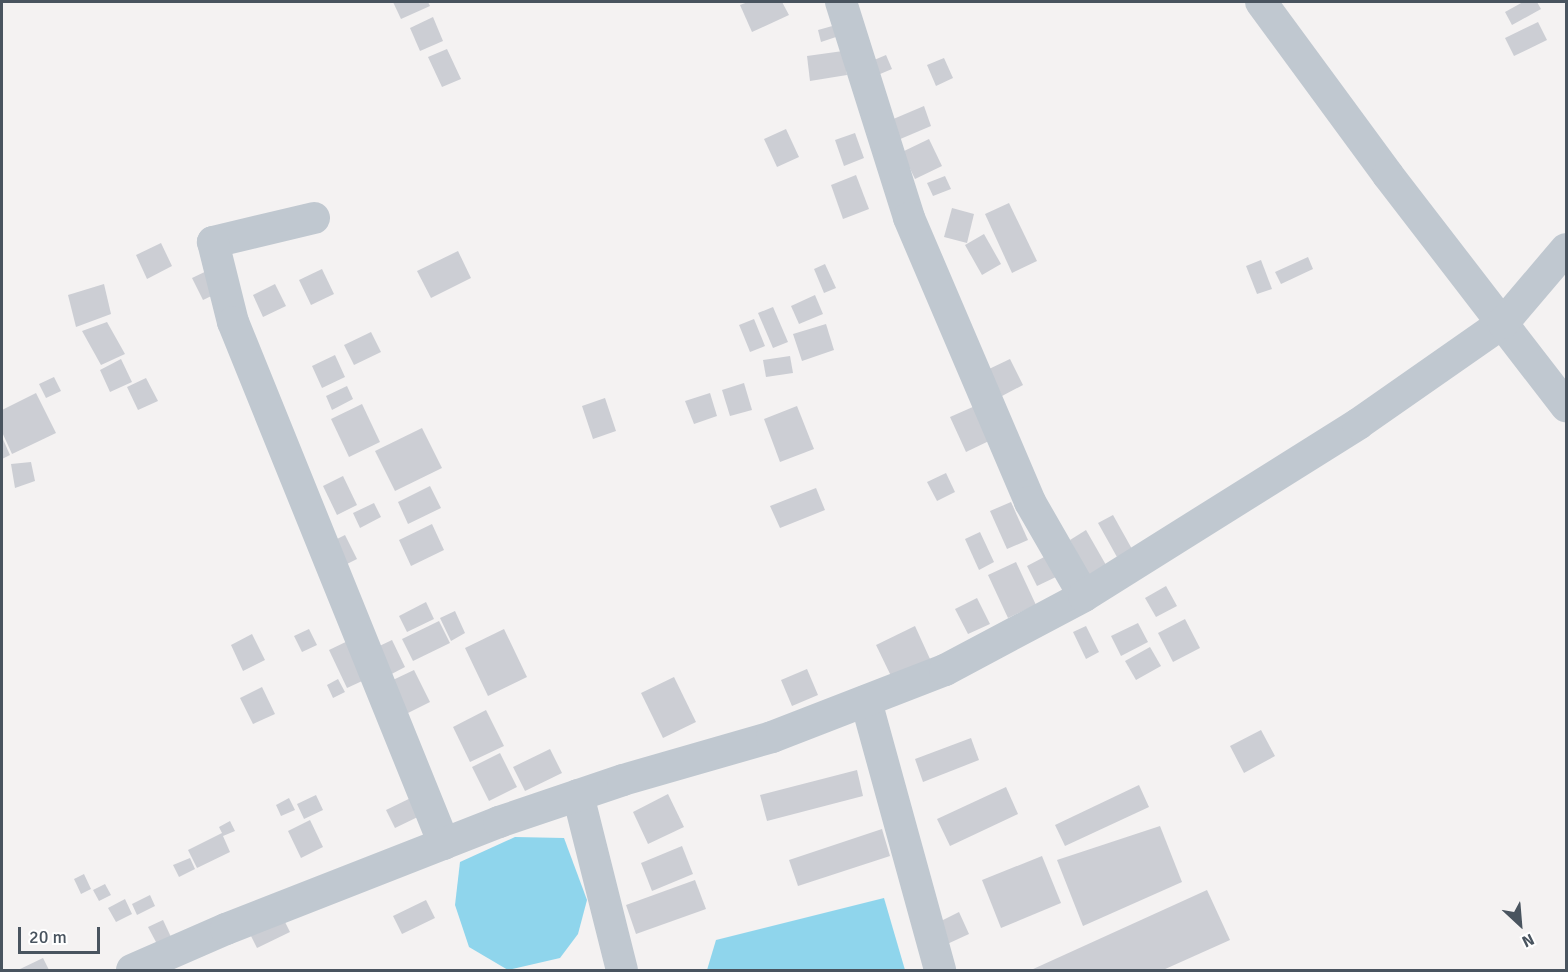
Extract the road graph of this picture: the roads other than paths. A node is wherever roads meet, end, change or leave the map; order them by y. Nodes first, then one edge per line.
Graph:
1 (841, 2) edge
2 (1261, 2) edge
3 (314, 218) dead end
4 (1566, 249) edge
5 (1503, 323) junction
6 (1566, 406) edge
7 (1084, 596) junction
8 (866, 701) junction
9 (578, 795) junction
10 (444, 844) junction
11 (132, 970) edge
12 (622, 970) edge
13 (940, 970) edge

1 - 7 street
2 - 5 street
3 - 10 street
4 - 5 street
5 - 6 street
5 - 7 street
7 - 8 street
8 - 9 street
8 - 13 street
9 - 10 street
9 - 12 street
10 - 11 street

